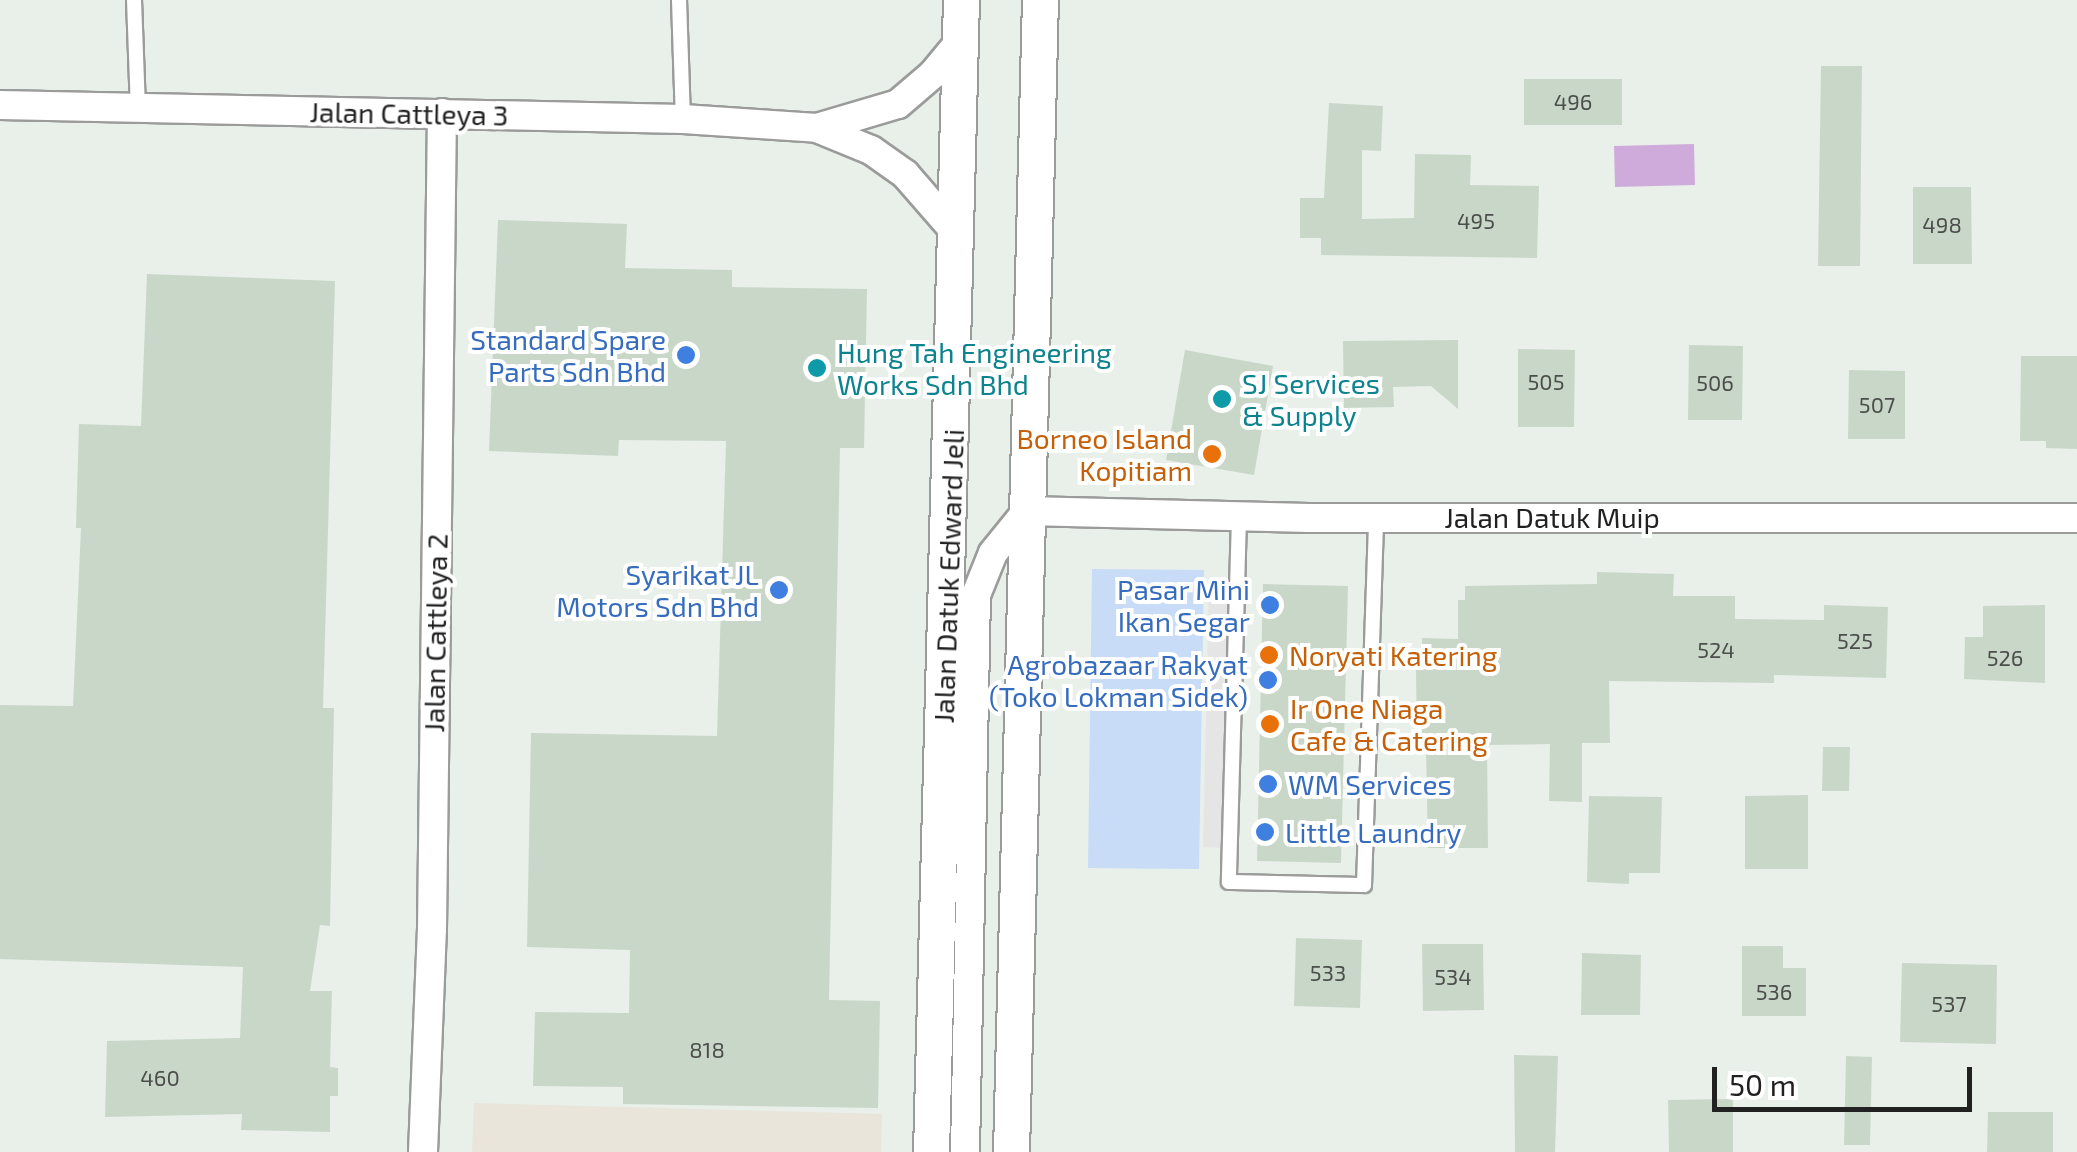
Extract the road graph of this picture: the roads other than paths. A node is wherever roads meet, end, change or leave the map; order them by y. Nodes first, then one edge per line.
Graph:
1 (134, 0) edge
2 (961, 0) edge
3 (1040, 0) edge
4 (679, 8) edge
5 (961, 40) junction
6 (0, 105) edge
7 (138, 108) junction
8 (442, 114) junction
9 (682, 119) junction
10 (817, 128) junction
11 (958, 235) junction
12 (1026, 512) junction
13 (1239, 516) junction
14 (1376, 518) junction
15 (2077, 518) edge
16 (423, 1152) edge
17 (931, 1152) edge
18 (965, 1152) edge
19 (1010, 1152) edge

1 - 7 lane
2 - 5 street, Jalan Datuk Edward Jeli
3 - 12 street
4 - 9 lane
5 - 10 street, Jalan Cattleya 3
5 - 11 street, Jalan Datuk Edward Jeli
6 - 7 street, Jalan Cattleya 3
7 - 8 street, Jalan Cattleya 3
8 - 9 street, Jalan Cattleya 3
8 - 16 street, Jalan Cattleya 2
9 - 10 street, Jalan Cattleya 3
10 - 11 street, Jalan Cattleya 3
11 - 17 street, Jalan Datuk Edward Jeli
12 - 13 street, Jalan Datuk Muip
12 - 18 street
12 - 19 street
13 - 14 street, Jalan Datuk Muip
13 - 14 lane
14 - 15 street, Jalan Datuk Muip

